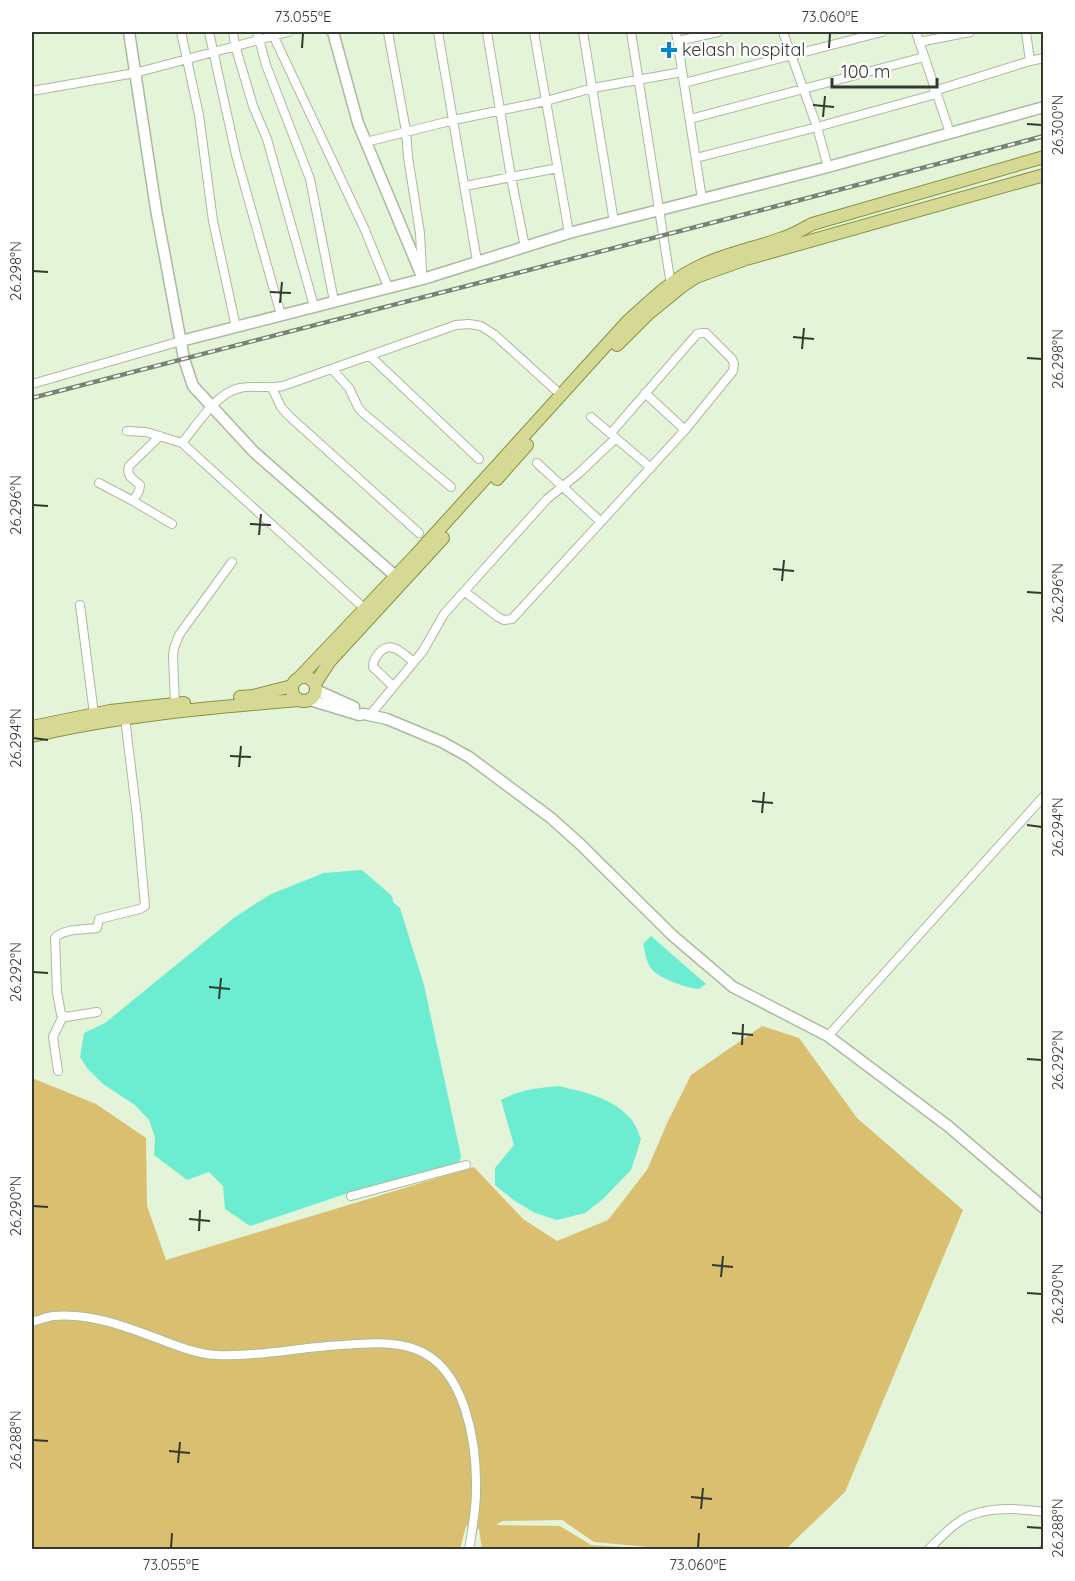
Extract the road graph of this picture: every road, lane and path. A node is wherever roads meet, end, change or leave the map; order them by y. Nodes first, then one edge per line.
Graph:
1 (129, 32) edge
2 (181, 32) edge
3 (209, 32) edge
4 (233, 32) edge
5 (288, 32) edge
6 (333, 32) edge
7 (388, 32) edge
8 (438, 32) edge
9 (487, 32) edge
10 (534, 32) edge
11 (583, 32) edge
12 (631, 32) edge
13 (676, 32) edge
14 (718, 32) edge
15 (783, 32) edge
16 (882, 32) edge
17 (915, 32) edge
18 (970, 32) edge
19 (1026, 32) edge
20 (273, 33) edge
21 (257, 35) edge
22 (678, 41) junction
23 (919, 42) junction
24 (236, 45) junction
25 (213, 51) junction
26 (791, 54) junction
27 (924, 57) junction
28 (1044, 58) edge
29 (186, 59) junction
30 (1030, 61) junction
31 (682, 72) junction
32 (135, 73) junction
33 (639, 80) junction
34 (684, 83) junction
35 (593, 88) junction
36 (803, 88) junction
37 (32, 91) edge
38 (935, 92) junction
39 (546, 101) junction
40 (1044, 107) edge
41 (500, 110) junction
42 (1044, 113) edge
43 (454, 120) junction
44 (690, 120) junction
45 (817, 127) junction
46 (406, 131) junction
47 (950, 133) junction
48 (366, 142) junction
49 (1044, 157) edge
50 (696, 158) junction
51 (1044, 162) edge
52 (558, 168) junction
53 (828, 170) junction
54 (1044, 173) edge
55 (511, 177) junction
56 (465, 186) junction
57 (702, 199) junction
58 (660, 210) junction
59 (614, 222) junction
60 (802, 229) junction
61 (569, 233) junction
62 (525, 247) junction
63 (477, 261) junction
64 (423, 279) junction
65 (388, 287) junction
66 (672, 288) junction
67 (334, 301) junction
68 (314, 306) junction
69 (281, 315) junction
70 (236, 327) junction
71 (181, 341) junction
72 (370, 356) junction
73 (332, 369) junction
74 (32, 384) edge
75 (272, 388) junction
76 (645, 393) junction
77 (561, 395) junction
78 (212, 406) junction
79 (591, 417) dead end
80 (685, 430) junction
81 (127, 431) dead end
82 (613, 435) junction
83 (160, 436) junction
84 (182, 443) junction
85 (479, 459) dead end
86 (537, 463) dead end
87 (651, 468) junction
88 (99, 483) dead end
89 (451, 487) dead end
90 (562, 487) junction
91 (133, 501) junction
92 (601, 522) junction
93 (172, 524) dead end
94 (419, 533) dead end
95 (232, 562) dead end
96 (399, 579) junction
97 (465, 592) junction
98 (80, 605) dead end
99 (365, 609) junction
100 (414, 662) junction
101 (296, 682) junction
102 (393, 686) junction
103 (310, 694) junction
104 (174, 704) junction
105 (94, 714) junction
106 (367, 714) junction
107 (125, 718) junction
108 (32, 727) edge
109 (32, 736) edge
110 (1044, 796) edge
111 (97, 1012) dead end
112 (63, 1016) junction
113 (828, 1036) junction
114 (58, 1071) dead end
115 (466, 1166) dead end
116 (351, 1196) dead end
117 (1044, 1208) edge
118 (32, 1322) edge
119 (1044, 1512) edge
120 (469, 1550) edge
121 (928, 1550) edge

1 - 32 street
2 - 29 street
3 - 25 street
4 - 24 street
5 - 20 street
6 - 48 street
7 - 46 street
8 - 43 street
9 - 41 street
10 - 39 street
11 - 35 street
12 - 33 street
13 - 22 street
14 - 22 street
15 - 26 street
16 - 26 street
17 - 23 street
18 - 23 street
19 - 30 street
20 - 21 street
20 - 65 street
21 - 24 street
21 - 67 street
22 - 31 street
23 - 27 street
24 - 25 street
24 - 68 street
25 - 29 street
25 - 69 street
26 - 34 street
26 - 36 street
27 - 36 street
27 - 38 street
28 - 30 street
29 - 32 street
29 - 70 street
30 - 38 street
31 - 33 street
31 - 34 street
32 - 37 street
32 - 71 street
33 - 35 street
33 - 58 street
34 - 44 street
35 - 39 street
35 - 59 street
36 - 44 street
36 - 45 street
38 - 45 street
38 - 47 street
39 - 41 street
39 - 52 street
40 - 47 street
41 - 43 street
41 - 55 street
42 - 53 street
43 - 46 street
43 - 56 street
44 - 50 street
45 - 50 street
45 - 53 street
46 - 48 street
46 - 64 street
47 - 53 street
48 - 64 street
49 - 60 main road
50 - 57 street
51 - 60 street
52 - 55 street
52 - 61 street
53 - 57 street
54 - 66 main road
55 - 56 street
55 - 62 street
56 - 63 street
57 - 58 street
58 - 59 street
58 - 66 street
59 - 61 street
60 - 66 main road
61 - 62 street
62 - 63 street
63 - 64 street
64 - 65 street
65 - 67 street
66 - 77 main road
66 - 96 main road
67 - 68 street
68 - 69 street
69 - 70 street
70 - 71 street
71 - 74 street
71 - 78 street
72 - 73 street
72 - 77 street
72 - 85 street
73 - 75 street
73 - 89 street
75 - 78 street
75 - 94 street
76 - 80 street
76 - 80 street
76 - 82 street
77 - 96 main road
78 - 84 street
78 - 96 street
79 - 82 street
80 - 87 street
81 - 83 street
82 - 87 street
82 - 90 street
83 - 84 street
83 - 91 street
84 - 99 street
86 - 90 street
87 - 92 street
88 - 91 street
90 - 92 street
90 - 97 street
91 - 93 street
92 - 97 street
95 - 104 street
96 - 99 main road
96 - 103 main road
97 - 100 street
98 - 105 street
99 - 101 main road
100 - 102 street
100 - 102 street
101 - 103 main road
101 - 103 main road
101 - 104 main road
102 - 106 street
103 - 106 street
103 - 107 main road
104 - 105 main road
105 - 108 main road
106 - 113 street
107 - 109 main road
107 - 112 street
110 - 113 street
111 - 112 street
112 - 114 street
113 - 117 street
115 - 116 street
118 - 120 street
119 - 121 street

